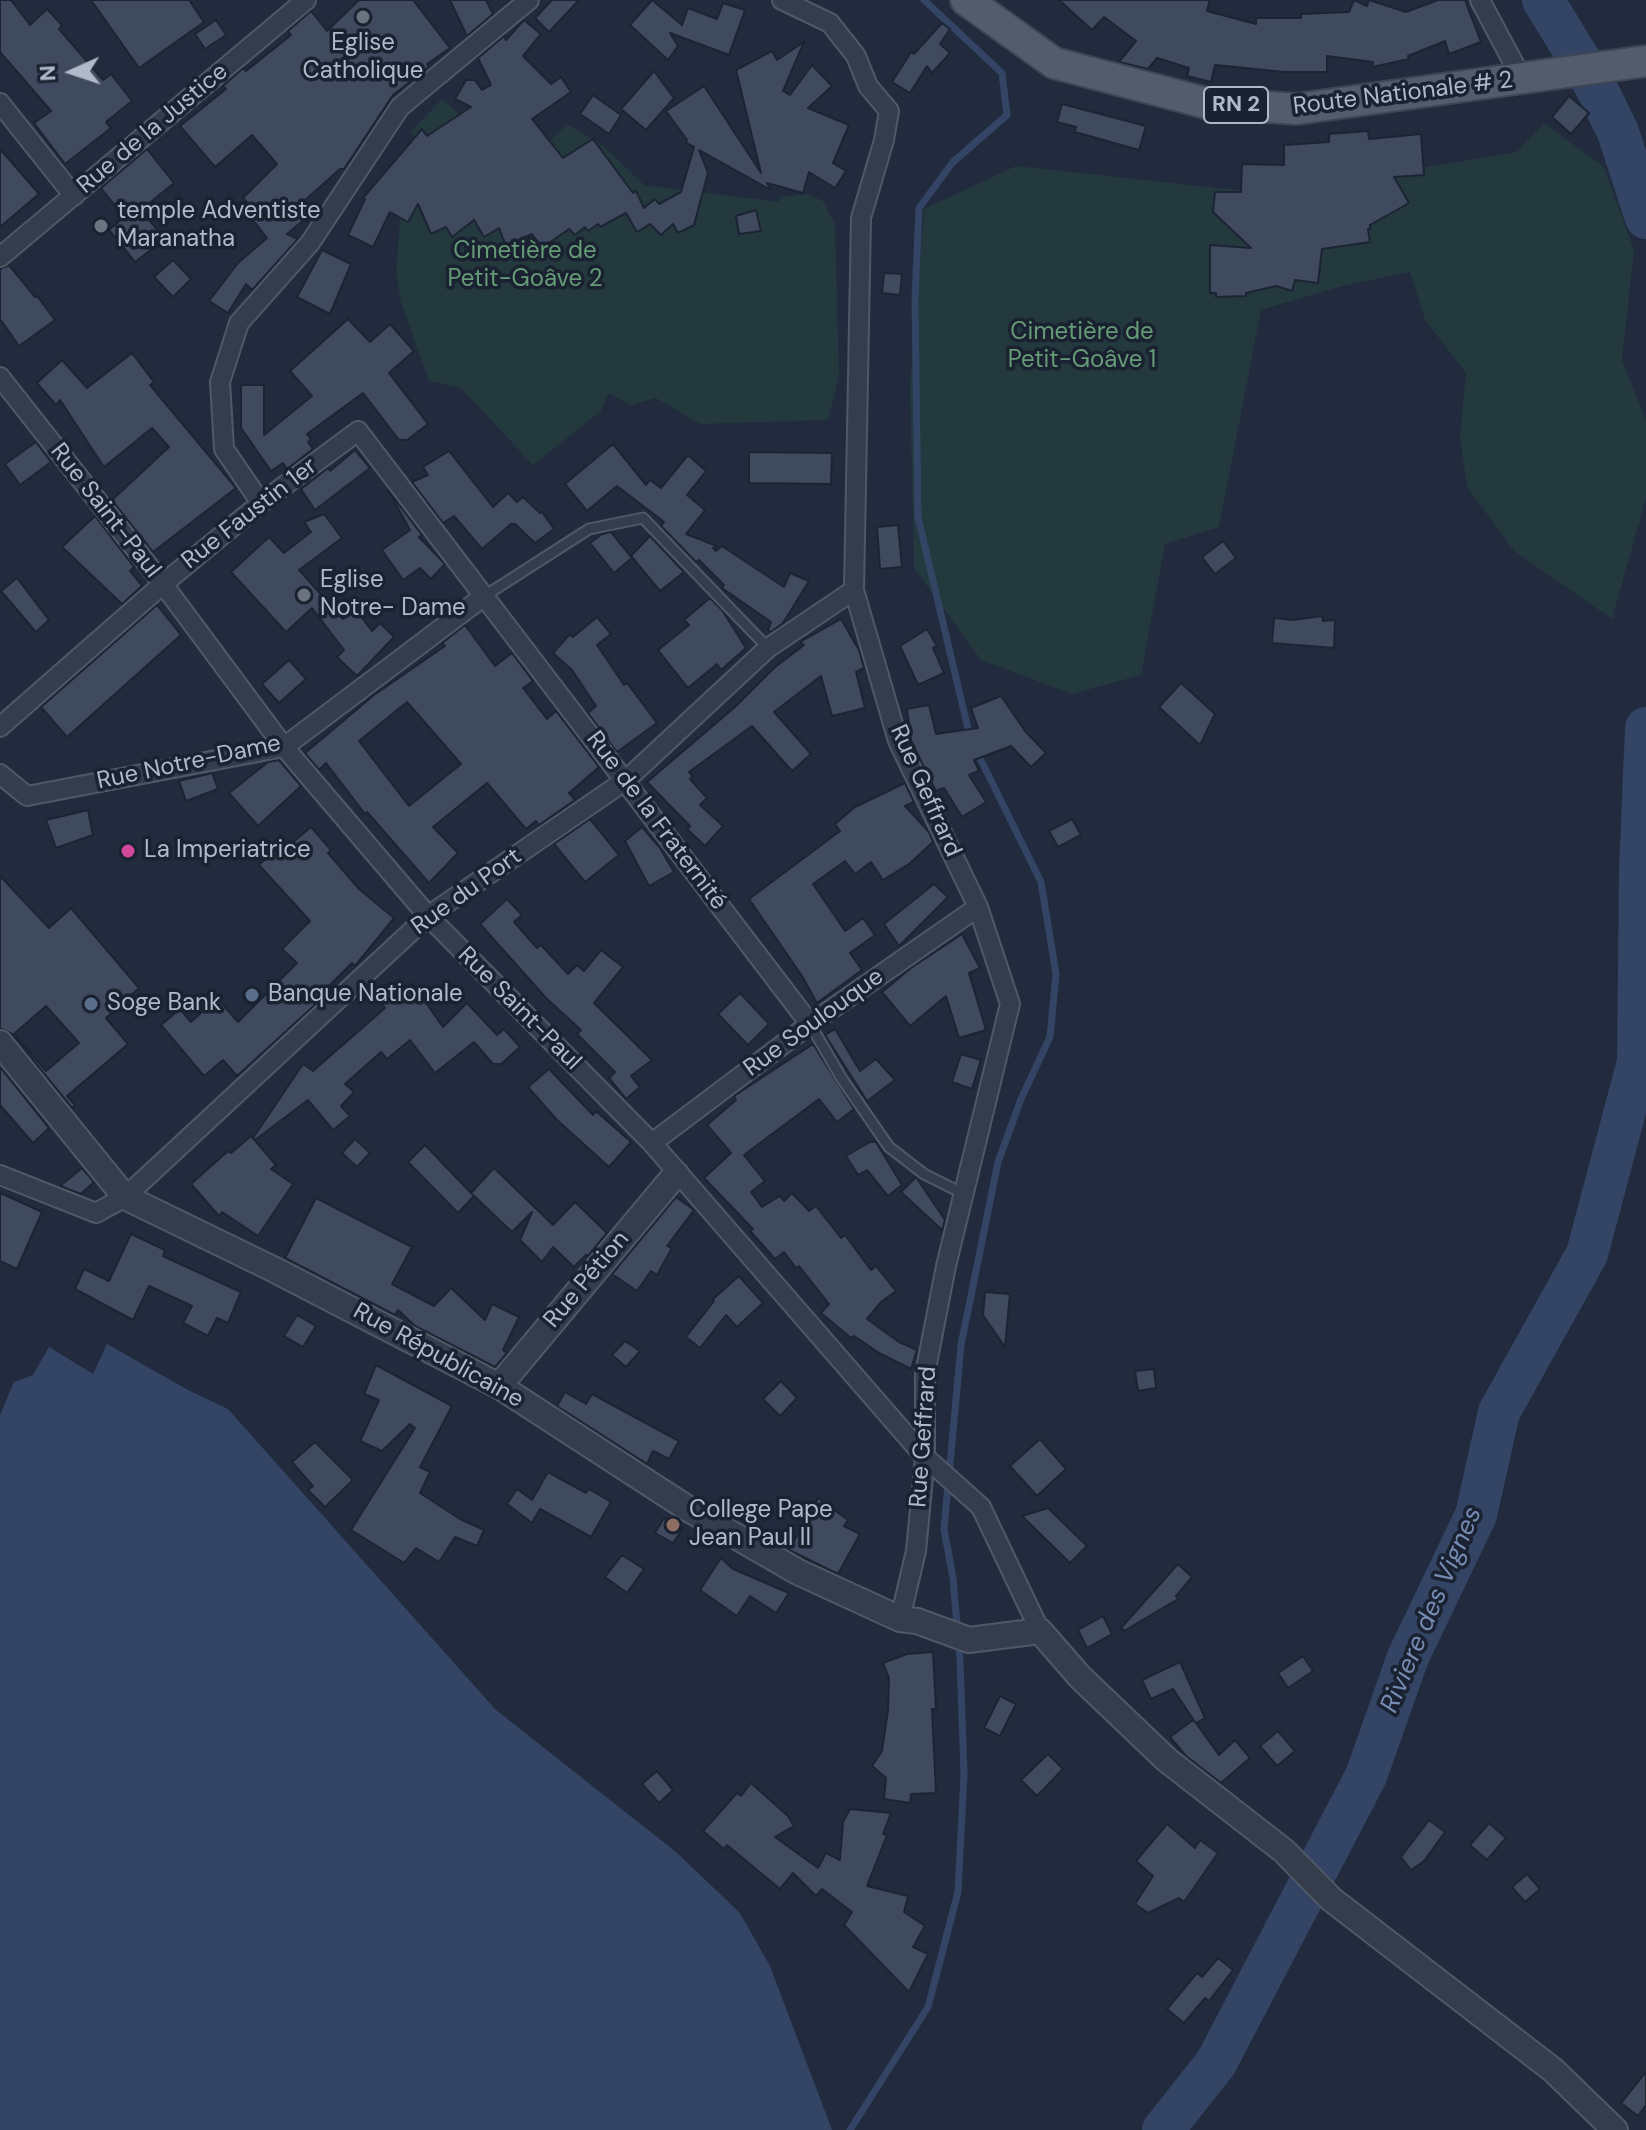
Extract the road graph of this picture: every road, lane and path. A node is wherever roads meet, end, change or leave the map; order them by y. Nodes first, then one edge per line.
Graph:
1 (306, 0) edge
2 (529, 0) edge
3 (782, 0) edge
4 (966, 0) edge
5 (1480, 0) edge
6 (1646, 61) edge
7 (1526, 79) junction
8 (0, 103) edge
9 (74, 196) junction
10 (0, 257) edge
11 (0, 377) edge
12 (358, 431) joint
13 (261, 503) junction
14 (163, 584) junction
15 (854, 590) junction
16 (483, 597) junction
17 (768, 648) junction
18 (0, 727) edge
19 (284, 747) junction
20 (0, 774) edge
21 (626, 780) junction
22 (978, 907) junction
23 (428, 916) junction
24 (810, 1024) junction
25 (0, 1043) edge
26 (652, 1143) junction
27 (676, 1174) junction
28 (0, 1175) edge
29 (964, 1194) junction
30 (125, 1197) junction
31 (499, 1386) junction
32 (925, 1457) junction
33 (908, 1620) junction
34 (1040, 1631) junction
35 (1615, 2130) edge

1 - 9 street, Rue de la Justice
2 - 13 street
3 - 15 street, Rue Geffrard
4 - 7 main road, Route Nationale # 2 / RN 2
5 - 7 street
6 - 7 main road, RN 2
8 - 9 street
9 - 10 street, Rue de la Justice
11 - 14 street, Rue Saint-Paul
12 - 13 street, Rue Faustin 1er
12 - 16 street, Rue de la Fraternité
13 - 14 street, Rue Faustin 1er
14 - 18 street, Rue Faustin 1er
14 - 19 street, Rue Saint-Paul
15 - 17 street, Rue du Port
15 - 22 street, Rue Geffrard
16 - 17 lane
16 - 19 street, Rue Notre-Dame
16 - 21 street, Rue de la Fraternité
17 - 21 street, Rue du Port
19 - 20 street, Rue Notre-Dame
19 - 23 street, Rue Saint-Paul
21 - 23 street, Rue du Port
21 - 24 street, Rue de la Fraternité
22 - 24 street, Rue Soulouque
22 - 29 street, Rue Geffrard
23 - 26 street, Rue Saint-Paul
23 - 30 street, Rue du Port
24 - 26 street, Rue Soulouque
24 - 29 lane, Rue de la Fraternité
25 - 30 street, Rue Républicaine
26 - 27 street, Rue Saint-Paul
27 - 31 street, Rue Pétion
27 - 32 street, Rue Saint-Paul
28 - 30 street, Rue du Port
29 - 32 street, Rue Geffrard
30 - 31 street, Rue Républicaine
31 - 33 street, Rue Républicaine
32 - 33 street, Rue Geffrard
32 - 34 street, Rue Saint-Paul
33 - 34 street, Rue Républicaine
34 - 35 street

